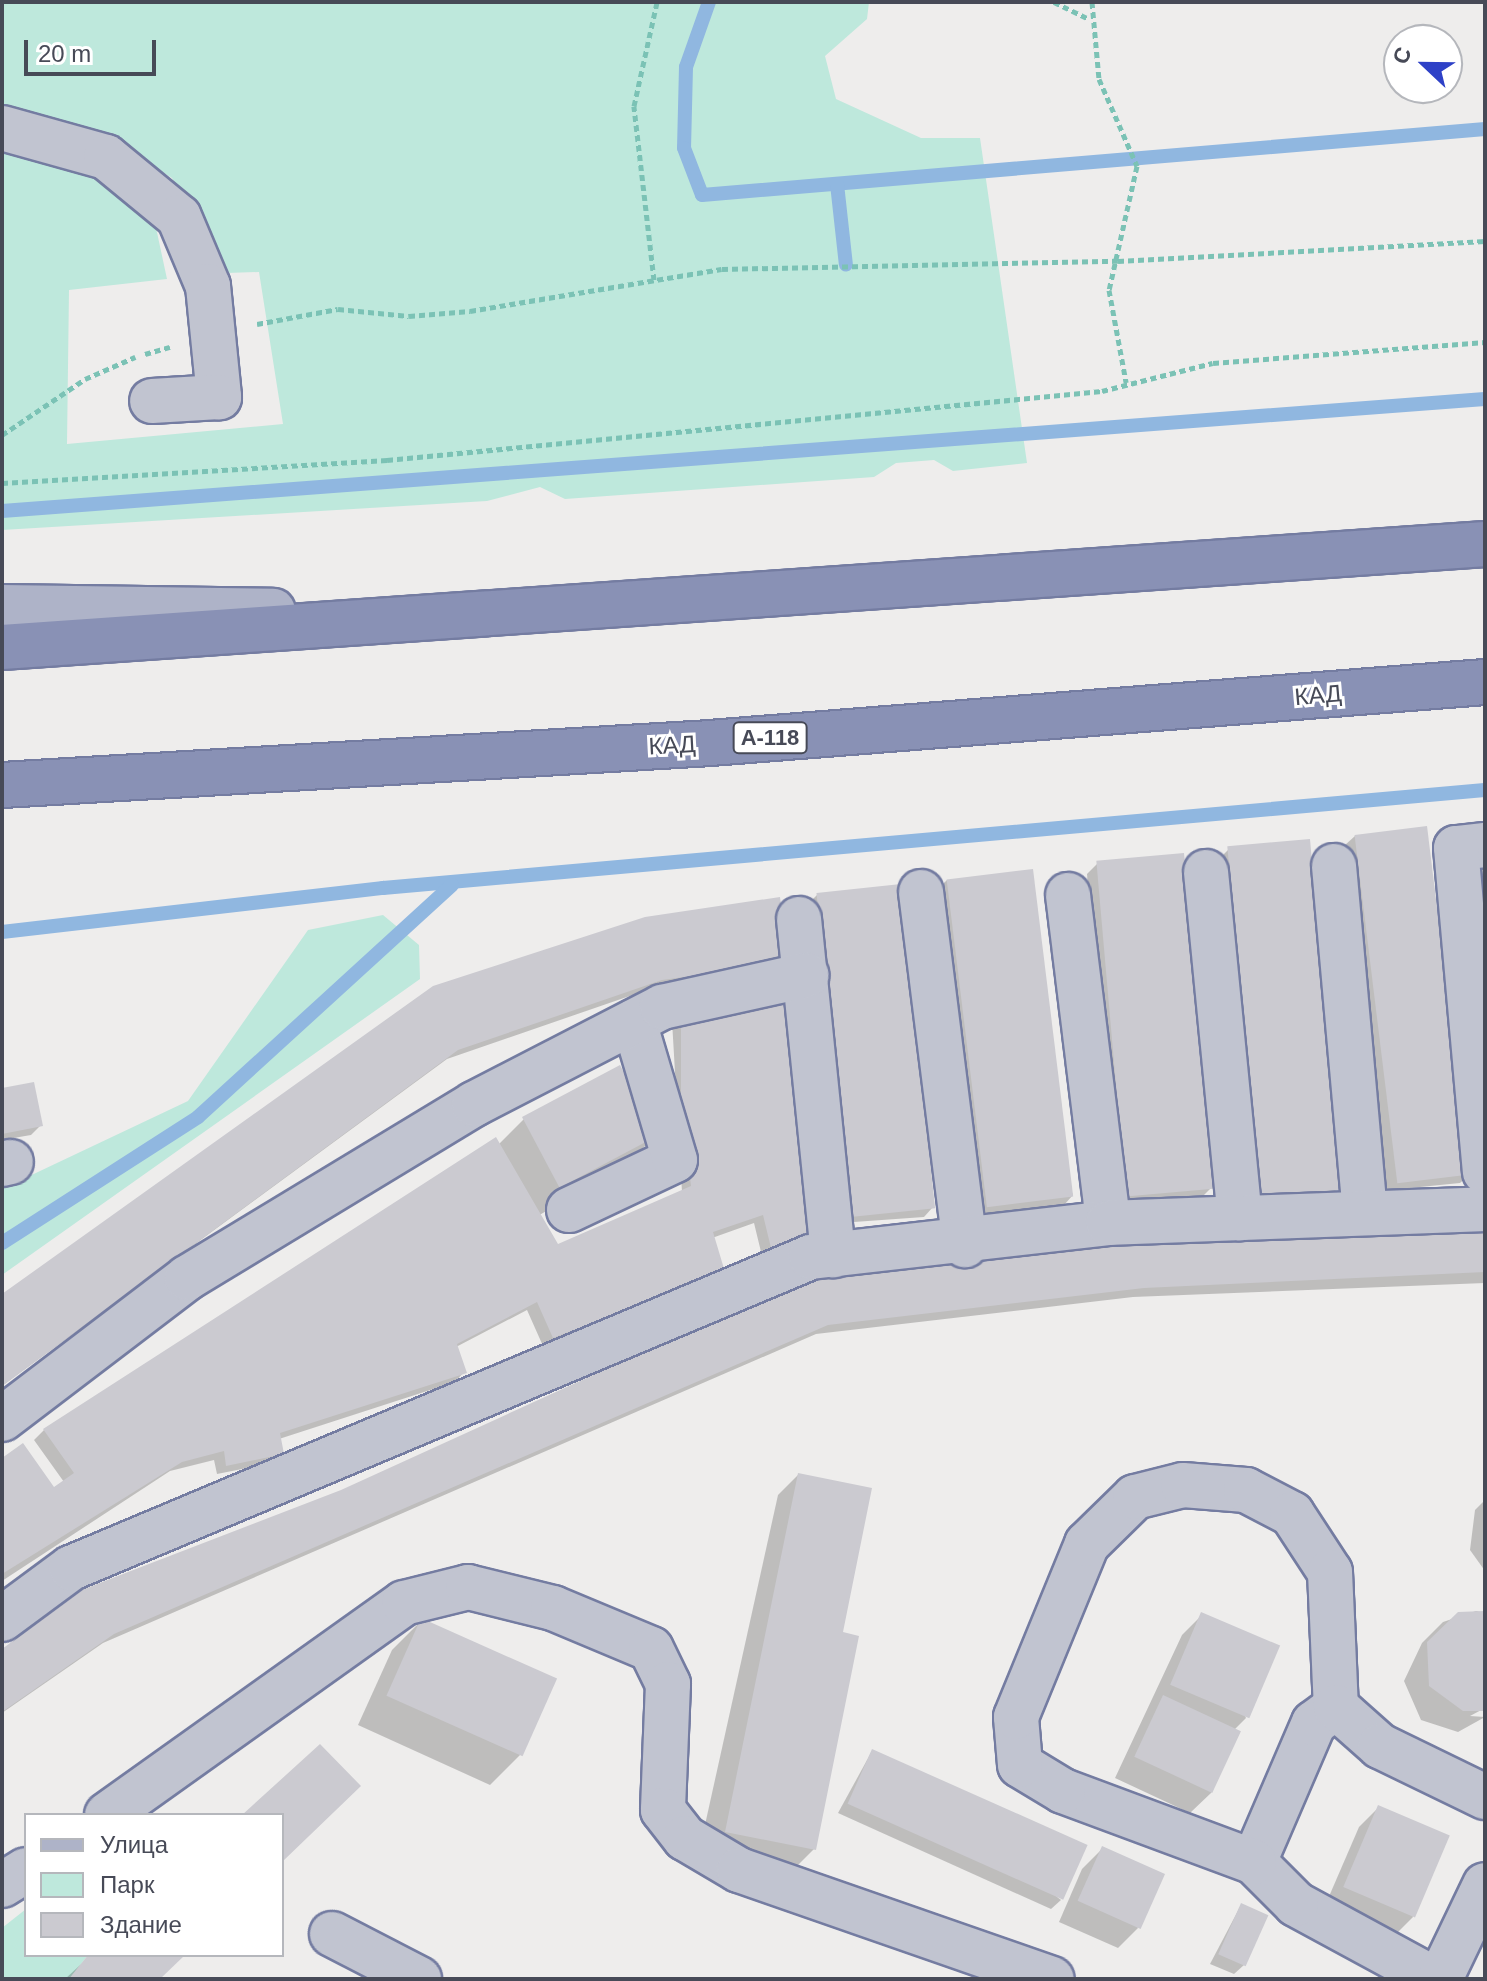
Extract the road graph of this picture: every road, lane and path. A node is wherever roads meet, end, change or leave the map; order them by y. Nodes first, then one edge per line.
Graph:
1 (657, 2) edge
2 (1054, 2) edge
3 (1092, 2) edge
4 (1089, 19) junction
5 (2, 128) edge
6 (1485, 241) edge
7 (1118, 261) junction
8 (654, 280) junction
9 (214, 334) junction
10 (1485, 342) edge
11 (1126, 382) junction
12 (152, 401) dead end
13 (2, 435) edge
14 (2, 483) edge
15 (1485, 544) edge
16 (2, 607) edge
17 (511, 615) junction
18 (2, 647) edge
19 (1485, 682) edge
20 (54, 781) junction
21 (2, 785) edge
22 (2, 809) edge
23 (1485, 845) edge
24 (1334, 866) dead end
25 (1206, 872) dead end
26 (921, 892) dead end
27 (1068, 895) dead end
28 (799, 919) dead end
29 (806, 975) junction
30 (634, 1022) junction
31 (1485, 1172) edge
32 (1485, 1209) edge
33 (569, 1210) dead end
34 (1365, 1213) junction
35 (1240, 1218) junction
36 (1108, 1223) junction
37 (965, 1245) junction
38 (833, 1255) junction
39 (2, 1419) edge
40 (2, 1619) edge
41 (1336, 1707) junction
42 (1485, 1797) edge
43 (110, 1813) edge
44 (1254, 1862) junction
45 (24, 1871) edge
46 (2, 1885) edge
47 (1485, 1885) edge
48 (332, 1934) dead end
49 (419, 1979) edge
50 (1052, 1979) edge
51 (1437, 1979) edge

1 - 8 path
2 - 4 path
3 - 4 path
4 - 7 path
5 - 9 lane
6 - 7 path
7 - 8 path
7 - 11 path
8 - 9 path
9 - 12 lane
9 - 13 path
10 - 11 path
11 - 14 path
15 - 17 highway
16 - 17 main road
17 - 18 highway
19 - 20 highway, КАД / А-118
20 - 21 highway, КАД / А-118
20 - 22 main road
23 - 31 lane
24 - 34 lane
25 - 35 lane
26 - 37 lane
27 - 36 lane
28 - 29 lane
29 - 30 lane
29 - 38 lane
30 - 33 lane
30 - 39 lane
32 - 34 lane
34 - 35 lane
35 - 36 lane
36 - 37 lane
37 - 38 lane
38 - 40 lane
41 - 42 lane
41 - 44 lane
41 - 44 lane
43 - 50 lane
44 - 51 lane
45 - 46 lane
47 - 51 lane
48 - 49 lane

